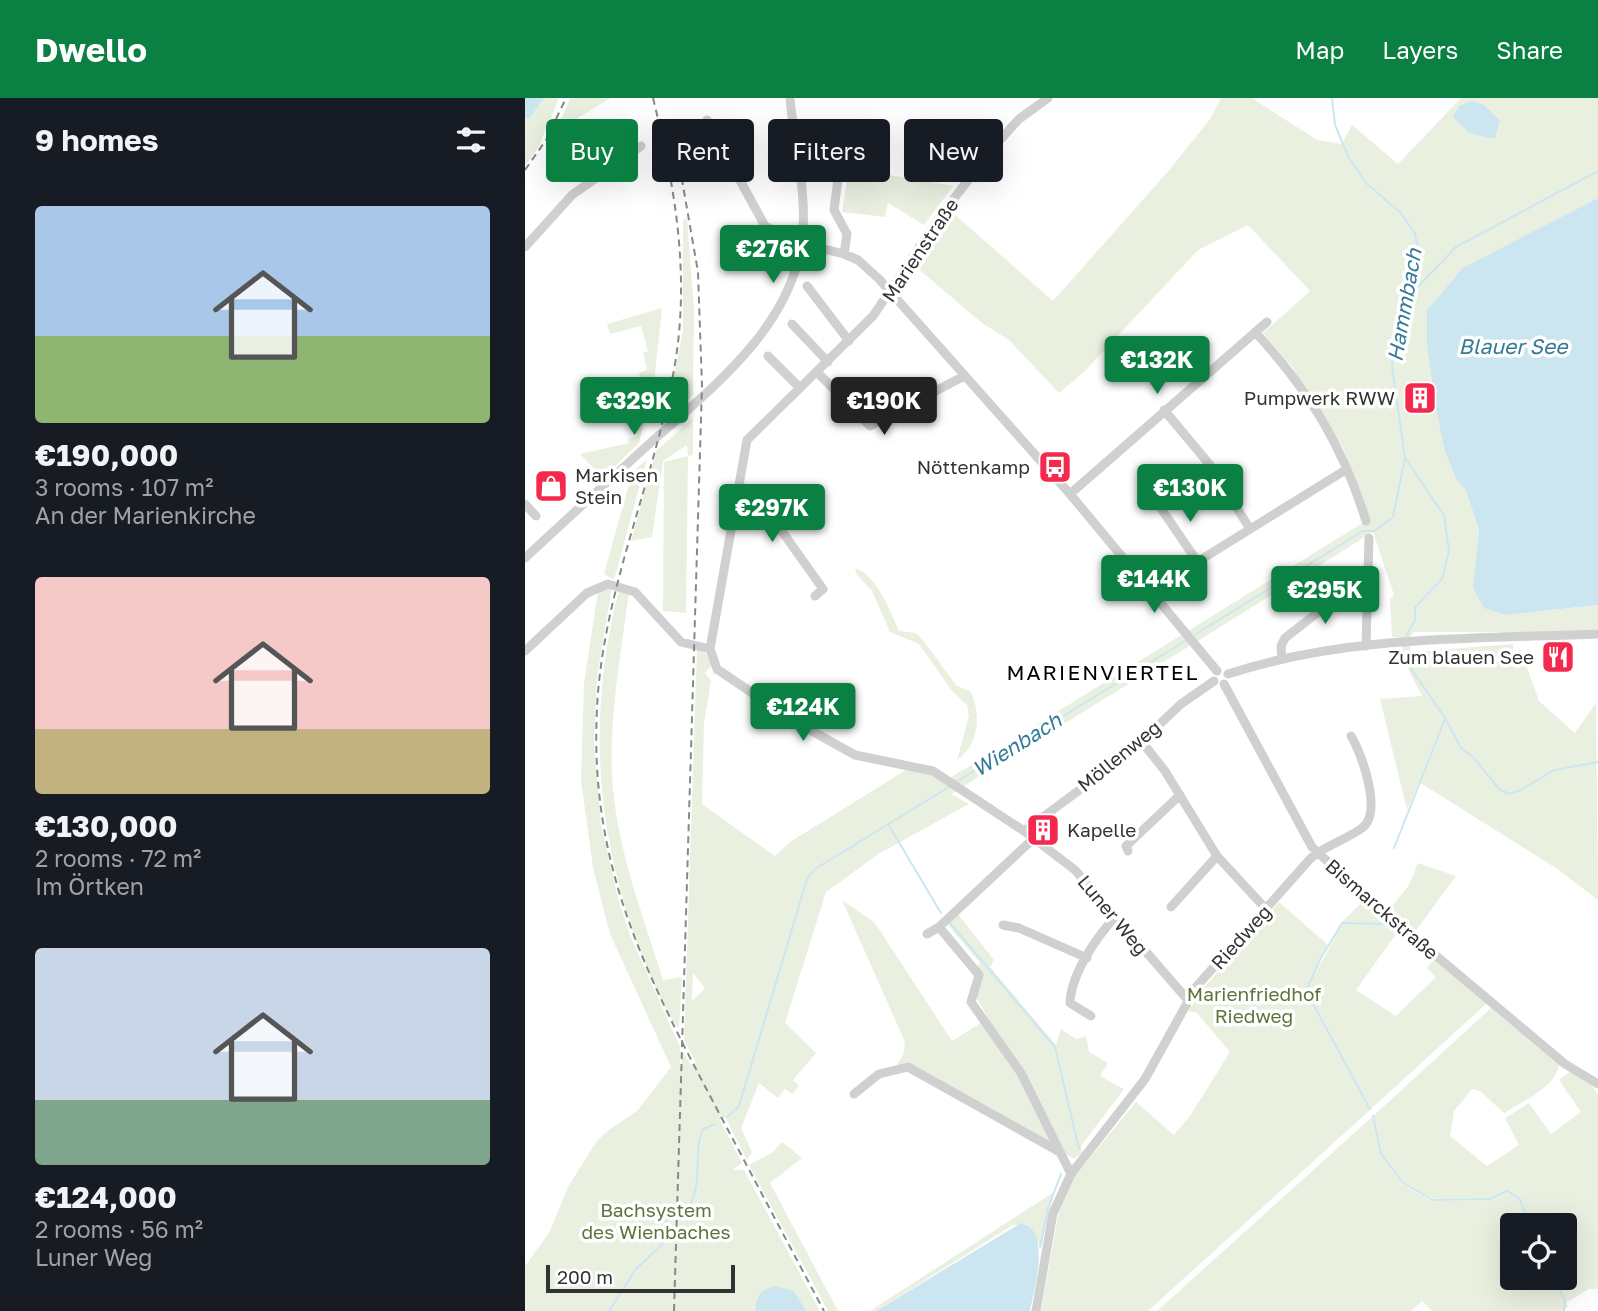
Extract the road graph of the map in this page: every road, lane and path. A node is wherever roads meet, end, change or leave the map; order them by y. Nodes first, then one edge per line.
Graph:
1 (790, 98) edge
2 (1048, 98) edge
3 (641, 146) dead end
4 (740, 182) edge
5 (838, 182) edge
6 (801, 244) junction
7 (525, 247) edge
8 (844, 254) junction
9 (807, 286) dead end
10 (889, 292) junction
11 (1267, 322) dead end
12 (792, 324) dead end
13 (1255, 332) junction
14 (849, 341) junction
15 (768, 356) dead end
16 (828, 362) junction
17 (817, 372) junction
18 (964, 376) junction
19 (800, 388) junction
20 (1164, 410) junction
21 (1347, 469) junction
22 (1070, 494) junction
23 (736, 496) junction
24 (525, 504) edge
25 (1158, 504) dead end
26 (536, 516) dead end
27 (1366, 521) dead end
28 (1250, 529) junction
29 (1369, 538) dead end
30 (525, 558) edge
31 (1197, 561) junction
32 (1349, 584) dead end
33 (1151, 590) junction
34 (815, 596) dead end
35 (1598, 634) edge
36 (1366, 646) junction
37 (710, 649) junction
38 (525, 651) edge
39 (1282, 659) junction
40 (1221, 678) junction
41 (1351, 736) dead end
42 (1142, 742) junction
43 (1180, 795) junction
44 (1024, 831) junction
45 (1034, 838) junction
46 (1128, 851) dead end
47 (1318, 853) junction
48 (1217, 856) junction
49 (1171, 907) dead end
50 (1266, 909) junction
51 (1115, 917) junction
52 (1003, 925) dead end
53 (939, 927) junction
54 (927, 934) dead end
55 (1087, 958) junction
56 (1187, 999) junction
57 (1091, 1016) dead end
58 (1598, 1084) edge
59 (854, 1094) dead end
60 (1062, 1156) junction
61 (1077, 1166) junction
62 (1071, 1174) junction
63 (1036, 1311) edge

1 - 6 street
2 - 10 street, Marienstraße
3 - 7 street
4 - 6 street, Bismarckstraße
5 - 8 street
6 - 8 street, Bismarckstraße
6 - 30 street
8 - 10 street, Bismarckstraße
9 - 14 street
10 - 14 street, Marienstraße
10 - 18 street, Bismarckstraße
11 - 13 street
12 - 16 street
13 - 20 street
13 - 21 street
14 - 16 street, Marienstraße
15 - 19 street
16 - 17 street, Marienstraße
17 - 18 street
17 - 19 street, Marienstraße
18 - 22 street, Bismarckstraße
19 - 23 street, Marienstraße
20 - 22 street
20 - 28 street
21 - 27 street
21 - 28 street
22 - 33 street, Bismarckstraße
23 - 34 street
23 - 37 street, Marienstraße
24 - 26 street
25 - 31 street
28 - 31 street
29 - 36 street
31 - 33 street
32 - 39 street
33 - 40 street, Bismarckstraße
35 - 36 street, Möllenweg
36 - 39 street, Möllenweg
37 - 38 street
37 - 44 street, Luner Weg
39 - 40 street, Möllenweg
40 - 42 street, Möllenweg
40 - 47 street, Bismarckstraße
41 - 47 street, Riedweg
42 - 43 street
42 - 44 street, Möllenweg
43 - 46 street
43 - 48 street
44 - 45 street, Luner Weg
45 - 51 street, Luner Weg
45 - 53 street
47 - 50 street, Riedweg
47 - 58 street, Bismarckstraße
48 - 49 street
48 - 50 street
50 - 56 street, Riedweg
51 - 55 street
51 - 56 street, Luner Weg
52 - 55 street
53 - 54 street
53 - 60 street
55 - 57 street
56 - 61 street, Riedweg
59 - 60 street
60 - 61 street
60 - 62 street
61 - 62 street, Riedweg
62 - 63 street, Riedweg

